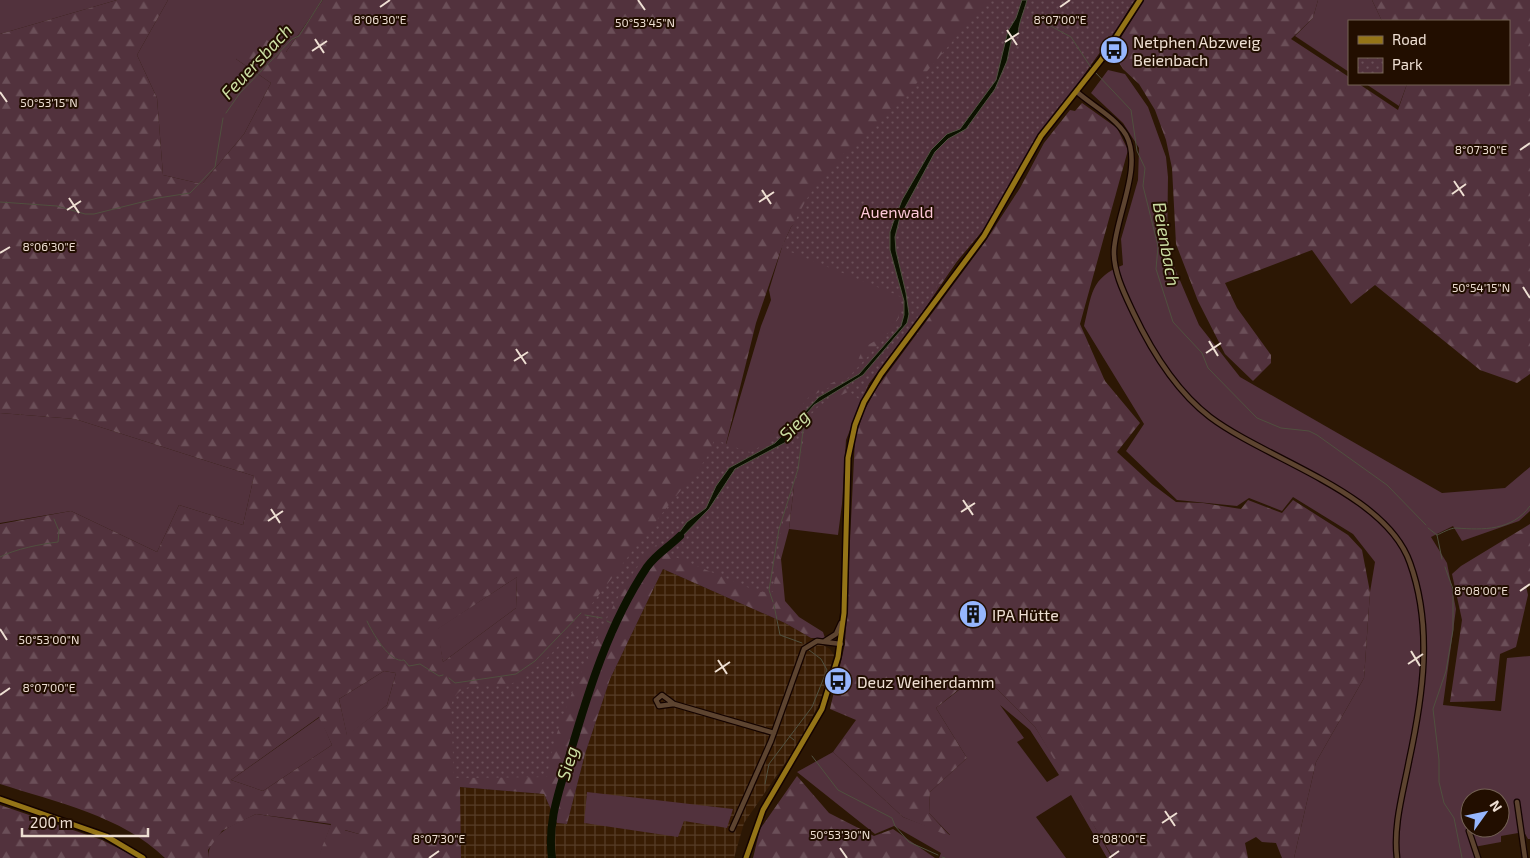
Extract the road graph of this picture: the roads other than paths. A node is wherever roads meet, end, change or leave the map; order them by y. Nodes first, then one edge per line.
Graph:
1 (1140, 0) edge
2 (1077, 92) junction
3 (844, 618) junction
4 (824, 641) junction
5 (841, 644) junction
6 (674, 704) dead end
7 (774, 733) junction
8 (0, 799) edge
9 (1517, 802) dead end
10 (732, 828) dead end
11 (1472, 838) edge
12 (1397, 855) edge
13 (143, 858) edge
14 (746, 858) edge
15 (1478, 858) edge
16 (1526, 858) edge

1 - 2 main road
2 - 3 main road
2 - 12 street
3 - 4 street
3 - 5 main road
4 - 5 street
4 - 7 street
5 - 14 main road
6 - 7 street
7 - 10 street
8 - 13 main road
9 - 16 street
11 - 15 street

